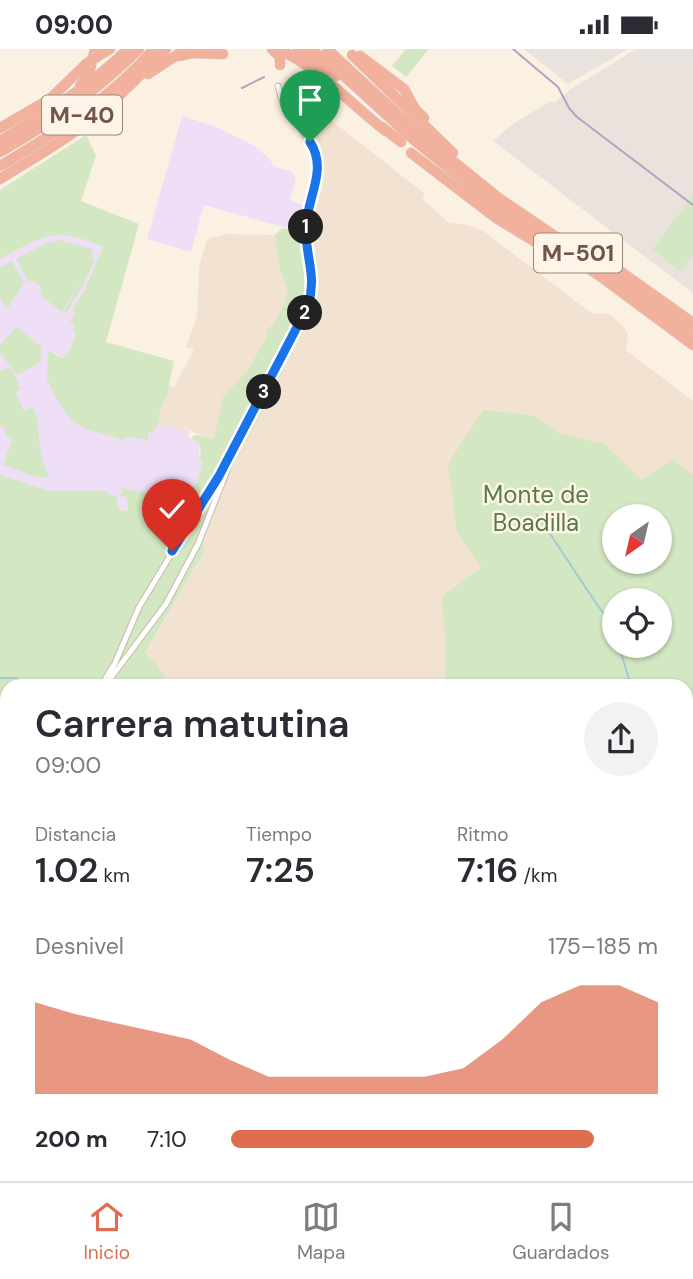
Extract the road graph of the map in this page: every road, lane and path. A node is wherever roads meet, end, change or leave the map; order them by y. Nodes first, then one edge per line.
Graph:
1 (110, 49) edge
2 (128, 49) edge
3 (138, 49) edge
4 (154, 49) edge
5 (186, 49) edge
6 (274, 49) edge
7 (296, 49) edge
8 (310, 49) edge
9 (327, 49) edge
10 (334, 49) edge
11 (348, 51) edge
12 (97, 52) edge
13 (168, 54) edge
14 (223, 54) dead end
15 (318, 62) junction
16 (280, 65) dead end
17 (278, 86) dead end
18 (288, 87) dead end
19 (64, 101) junction
20 (424, 118) dead end
21 (0, 128) edge
22 (386, 131) junction
23 (0, 141) edge
24 (401, 142) dead end
25 (0, 152) edge
26 (411, 153) dead end
27 (442, 153) junction
28 (0, 166) edge
29 (0, 179) edge
30 (509, 216) junction
31 (515, 228) junction
32 (561, 257) junction
33 (656, 296) junction
34 (693, 323) edge
35 (693, 332) edge
36 (693, 345) edge
37 (693, 352) edge
38 (107, 679) edge
39 (108, 679) edge

1 - 12 highway
2 - 19 highway
3 - 25 highway, M-40
4 - 28 highway, M-40
5 - 13 highway
6 - 16 highway
6 - 22 highway
7 - 15 highway
8 - 30 highway, M-501
9 - 27 highway, M-501
10 - 27 highway
11 - 20 highway
11 - 33 highway
12 - 19 highway
12 - 21 highway, bridge
13 - 14 highway
13 - 29 highway
15 - 22 highway
15 - 31 highway
17 - 38 street
18 - 39 street
19 - 23 highway
22 - 24 highway
26 - 31 highway
27 - 35 highway, M-501
30 - 32 highway
30 - 36 highway, M-501
31 - 32 highway
32 - 37 highway
33 - 34 highway
33 - 35 highway

